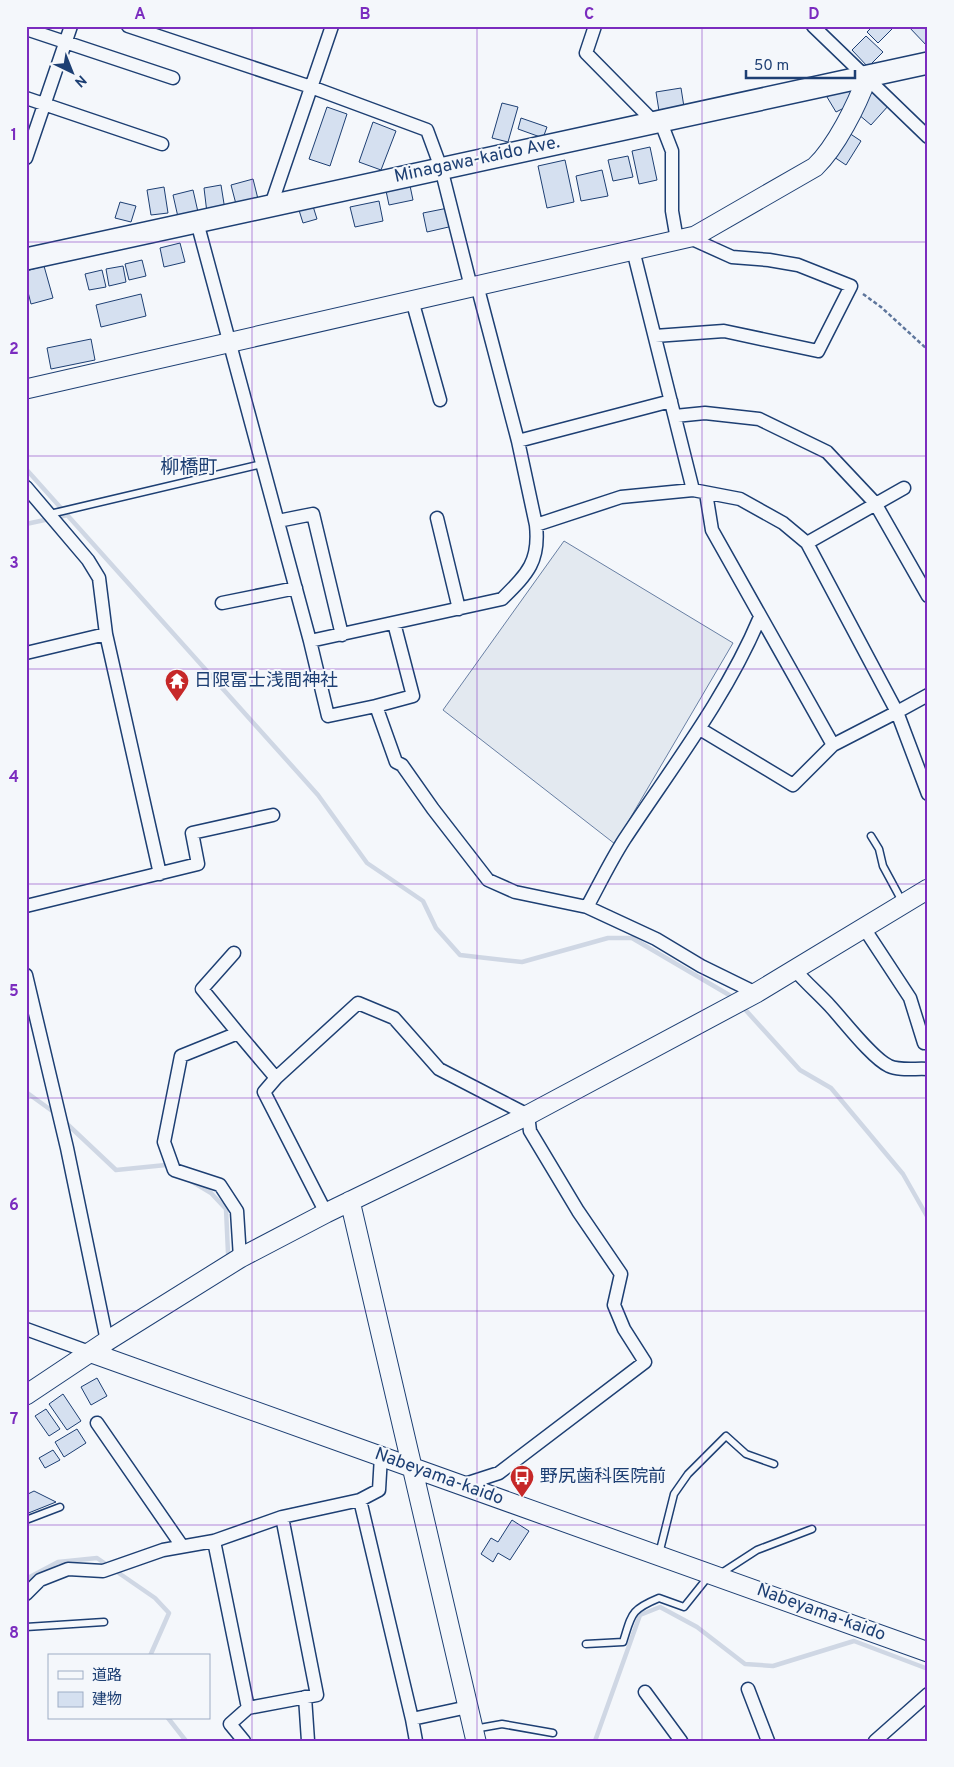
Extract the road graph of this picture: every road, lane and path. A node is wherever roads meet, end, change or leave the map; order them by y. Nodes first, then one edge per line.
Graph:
1 (71, 26) edge
2 (128, 26) edge
3 (332, 26) edge
4 (595, 26) edge
5 (813, 26) edge
6 (26, 29) edge
7 (65, 42) junction
8 (928, 63) edge
9 (867, 77) junction
10 (173, 78) dead end
11 (311, 87) junction
12 (26, 98) edge
13 (45, 105) junction
14 (657, 120) junction
15 (928, 138) edge
16 (162, 144) dead end
17 (26, 158) edge
18 (441, 168) junction
19 (271, 205) junction
20 (197, 222) junction
21 (684, 239) junction
22 (633, 250) junction
23 (26, 259) edge
24 (474, 286) junction
25 (852, 286) junction
26 (412, 300) junction
27 (655, 336) junction
28 (230, 341) junction
29 (928, 350) edge
30 (26, 389) edge
31 (440, 400) dead end
32 (671, 401) junction
33 (675, 416) junction
34 (518, 441) junction
35 (262, 464) junction
36 (26, 487) edge
37 (904, 488) dead end
38 (700, 491) junction
39 (875, 503) junction
40 (50, 514) junction
41 (437, 518) dead end
42 (278, 521) junction
43 (536, 525) junction
44 (807, 543) junction
45 (296, 588) junction
46 (928, 596) edge
47 (222, 603) dead end
48 (459, 609) junction
49 (760, 617) junction
50 (394, 623) junction
51 (106, 634) junction
52 (342, 635) junction
53 (310, 641) junction
54 (26, 653) edge
55 (928, 696) edge
56 (376, 706) junction
57 (897, 712) junction
58 (700, 729) junction
59 (833, 745) junction
60 (928, 794) edge
61 (273, 815) dead end
62 (871, 836) dead end
63 (160, 874) junction
64 (928, 890) edge
65 (904, 904) junction
66 (26, 906) edge
67 (587, 907) junction
68 (864, 928) junction
69 (234, 953) dead end
70 (795, 970) junction
71 (26, 975) edge
72 (756, 993) junction
73 (238, 1033) junction
74 (924, 1042) dead end
75 (928, 1069) edge
76 (276, 1078) junction
77 (528, 1115) junction
78 (350, 1201) junction
79 (326, 1213) junction
80 (240, 1258) junction
81 (26, 1329) edge
82 (107, 1341) junction
83 (92, 1353) junction
84 (26, 1395) edge
85 (98, 1423) dead end
86 (381, 1456) junction
87 (774, 1464) dead end
88 (412, 1467) junction
89 (462, 1485) junction
90 (360, 1500) junction
91 (60, 1506) dead end
92 (282, 1517) junction
93 (26, 1520) edge
94 (812, 1529) dead end
95 (214, 1541) junction
96 (182, 1546) junction
97 (659, 1555) junction
98 (714, 1575) junction
99 (26, 1594) edge
100 (104, 1622) dead end
101 (26, 1627) edge
102 (586, 1644) dead end
103 (928, 1652) edge
104 (748, 1689) dead end
105 (645, 1692) dead end
106 (928, 1694) edge
107 (305, 1697) junction
108 (468, 1707) junction
109 (248, 1708) junction
110 (412, 1719) junction
111 (553, 1734) dead end
112 (474, 1735) edge
113 (244, 1741) edge
114 (308, 1741) edge
115 (416, 1741) edge
116 (681, 1741) edge
117 (768, 1741) edge
118 (875, 1741) edge

1 - 7 street
2 - 11 street
3 - 11 street
4 - 14 street
5 - 9 street
6 - 7 street
7 - 10 street
7 - 13 street
8 - 9 main road, Minagawa-kaido Ave.
9 - 14 main road, Minagawa-kaido Ave.
9 - 15 street
9 - 21 street
11 - 18 street
11 - 19 street
12 - 13 street
13 - 16 street
13 - 17 street
14 - 18 main road, Minagawa-kaido Ave.
14 - 21 street
18 - 19 main road, Minagawa-kaido Ave.
18 - 24 street
19 - 20 main road, Minagawa-kaido Ave.
20 - 23 main road, Minagawa-kaido Ave.
20 - 28 street
21 - 22 street
21 - 25 street
22 - 24 street
22 - 27 street
24 - 26 street
24 - 34 street
25 - 27 street
25 - 29 path
26 - 28 street
26 - 31 street
27 - 32 street
28 - 30 street
28 - 35 street
32 - 33 street
32 - 34 street
33 - 38 street
33 - 39 street
34 - 43 street
35 - 40 lane
35 - 42 street
36 - 40 street
37 - 39 street
38 - 43 street
38 - 44 street
38 - 49 street
39 - 44 street
39 - 46 street
40 - 51 street
41 - 48 street
42 - 45 street
42 - 52 street
43 - 48 street
44 - 57 street
45 - 47 street
45 - 53 street
48 - 50 street
49 - 58 street
49 - 59 street
50 - 52 street
50 - 56 street
51 - 54 street
51 - 63 street
52 - 53 street
53 - 56 street
55 - 57 street
56 - 67 street
57 - 59 street
57 - 60 street
58 - 59 street
58 - 67 street
61 - 63 street
62 - 65 lane
63 - 66 street
64 - 65 street
65 - 68 street
67 - 72 street
68 - 70 street
68 - 74 street
69 - 73 street
70 - 72 street
70 - 75 street
71 - 82 street
72 - 77 street
73 - 76 street
73 - 80 street
76 - 77 street
76 - 79 street
77 - 78 street
77 - 89 street
78 - 79 street
78 - 88 street
79 - 80 street
80 - 82 street
81 - 83 street
82 - 83 street
83 - 84 street
83 - 86 street, Nabeyama-kaido
85 - 96 street
86 - 88 street, Nabeyama-kaido
86 - 90 street
87 - 97 lane
88 - 89 street, Nabeyama-kaido
88 - 108 street
89 - 97 street, Nabeyama-kaido
90 - 92 street
90 - 110 street
91 - 93 lane
92 - 95 street
92 - 107 street
94 - 98 lane
95 - 96 street
95 - 109 street
96 - 99 street
97 - 98 street, Nabeyama-kaido
98 - 102 lane
98 - 103 street, Nabeyama-kaido
100 - 101 lane
104 - 117 street
105 - 116 street
106 - 118 street
107 - 109 street
107 - 114 street
108 - 110 street
108 - 112 street
109 - 113 street
110 - 115 street
111 - 112 lane

